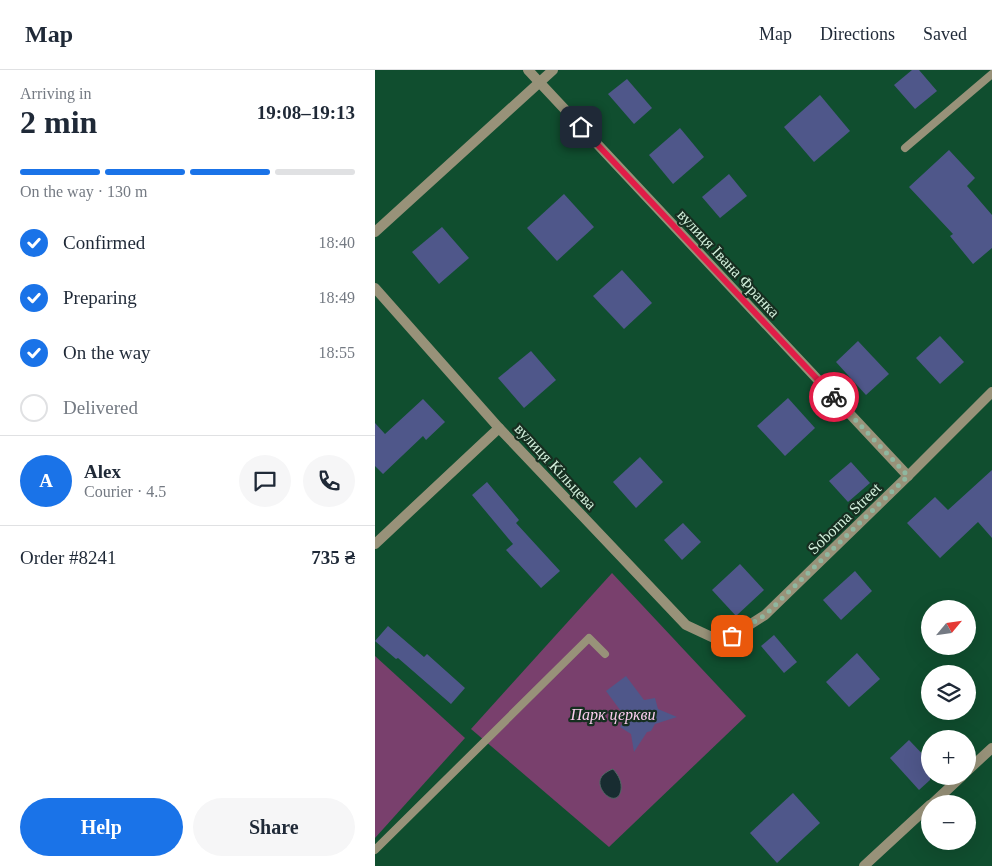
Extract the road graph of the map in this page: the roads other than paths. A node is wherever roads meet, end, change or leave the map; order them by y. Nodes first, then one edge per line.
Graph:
1 (528, 70) edge
2 (553, 70) edge
3 (992, 74) edge
4 (540, 83) junction
5 (905, 148) dead end
6 (375, 232) edge
7 (375, 288) edge
8 (992, 392) edge
9 (499, 428) junction
10 (908, 476) junction
11 (375, 544) edge
12 (732, 636) joint
13 (605, 654) dead end
14 (992, 748) edge
15 (976, 763) edge
16 (952, 785) edge
17 (941, 795) edge
18 (921, 813) edge
19 (375, 850) edge
20 (864, 866) edge

1 - 4 street, вулиця Івана Франка
2 - 4 street
3 - 5 lane
4 - 6 street
4 - 10 street, вулиця Івана Франка
7 - 9 street, вулиця Кільцева
8 - 10 street, Soborna Street
9 - 11 street
9 - 12 street, вулиця Кільцева
10 - 12 street, Soborna Street
13 - 19 lane
14 - 15 street
16 - 17 street
18 - 20 street

